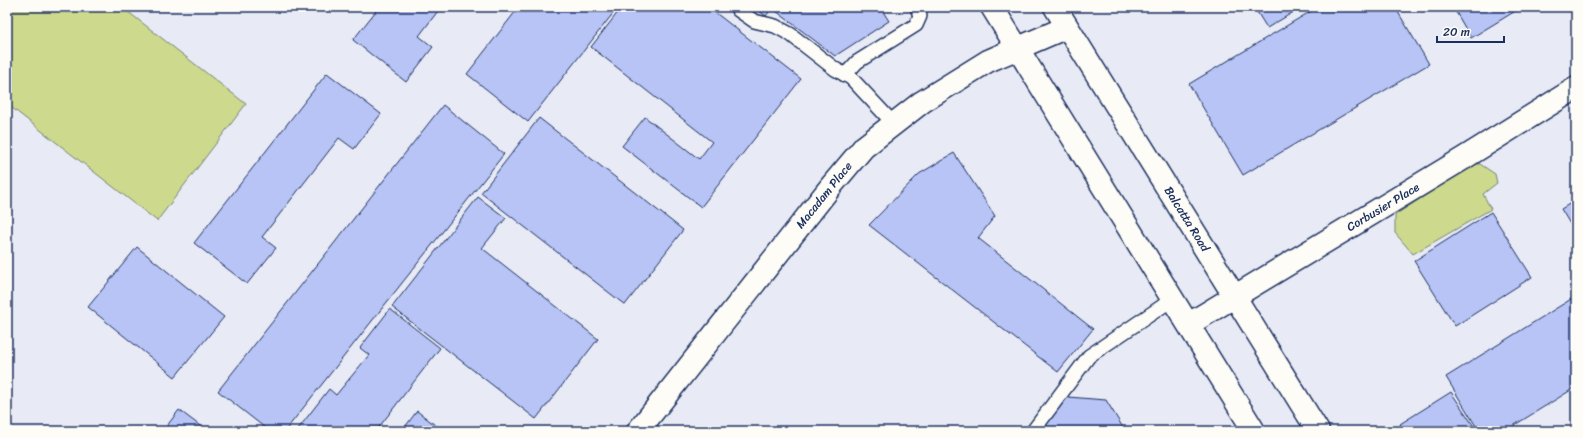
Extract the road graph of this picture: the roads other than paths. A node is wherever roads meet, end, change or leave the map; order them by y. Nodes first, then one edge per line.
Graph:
1 (917, 7) edge
2 (992, 7) edge
3 (1055, 7) edge
4 (738, 10) dead end
5 (1067, 27) junction
6 (1017, 47) junction
7 (844, 75) junction
8 (1576, 88) edge
9 (894, 124) junction
10 (1235, 296) junction
11 (1172, 299) junction
12 (1189, 324) junction
13 (638, 431) edge
14 (1033, 431) edge
15 (1254, 431) edge
16 (1318, 431) edge

1 - 7 lane
2 - 6 street
3 - 5 street, Balcatta Road
4 - 7 lane
5 - 6 street, Macadam Place
5 - 10 street, Balcatta Road
6 - 9 street, Macadam Place
6 - 11 street
7 - 9 lane
8 - 10 street, Corbusier Place
9 - 13 street, Macadam Place
10 - 12 street, Corbusier Place
10 - 16 street, Balcatta Road
11 - 12 street
11 - 14 lane
12 - 15 street

